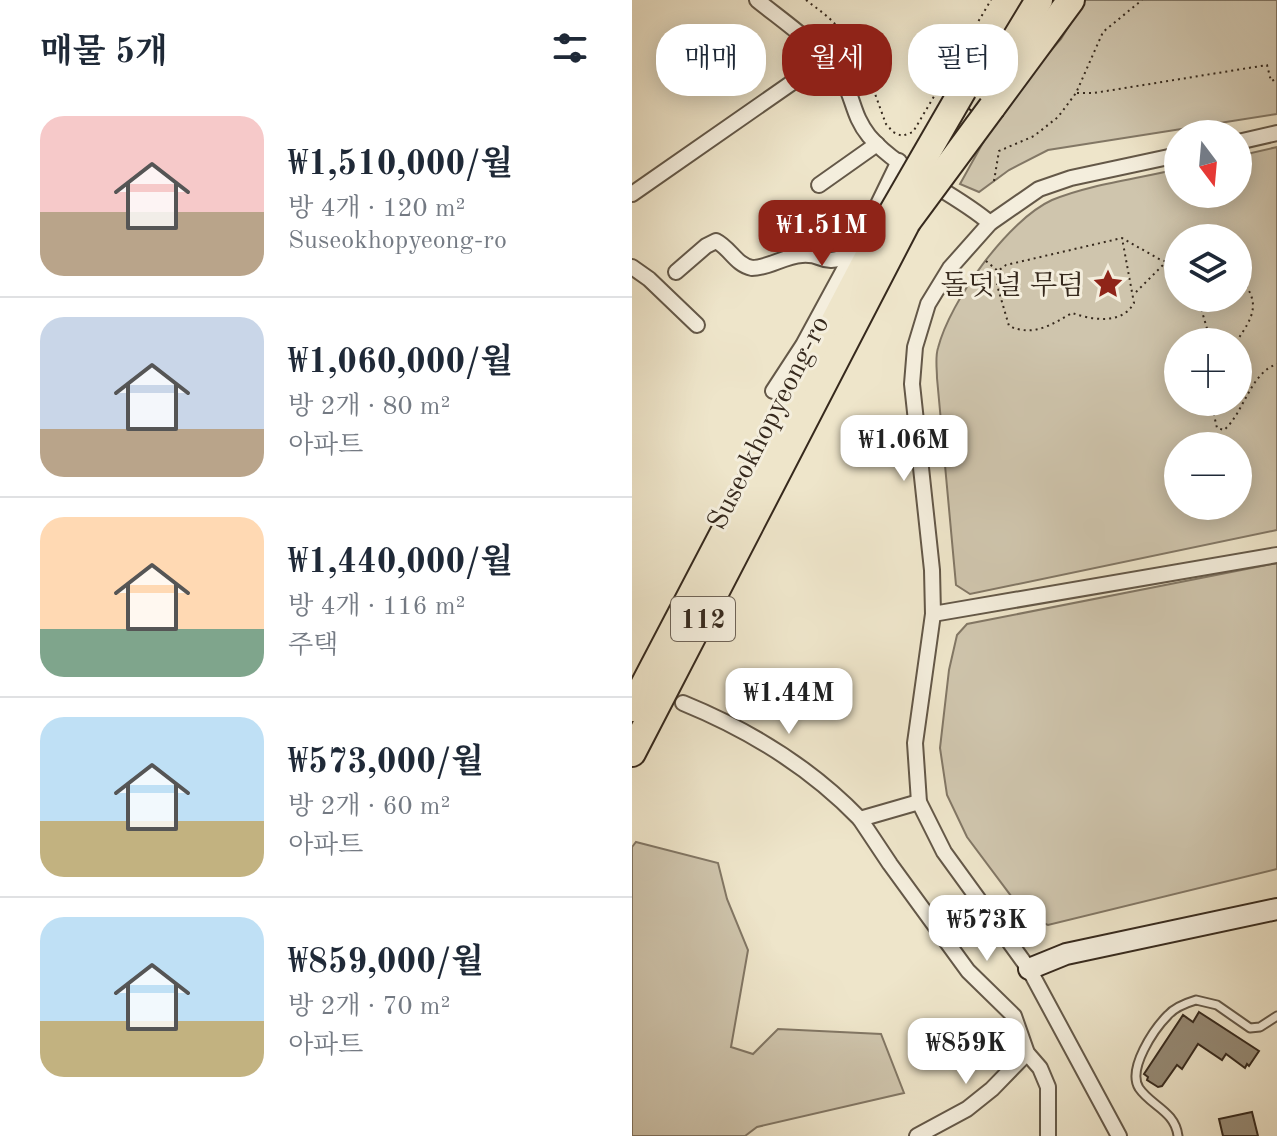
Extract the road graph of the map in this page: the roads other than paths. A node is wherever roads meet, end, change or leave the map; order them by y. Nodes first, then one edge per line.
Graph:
1 (757, 0) edge
2 (1020, 0) edge
3 (1039, 0) edge
4 (1071, 0) edge
5 (785, 24) edge
6 (782, 90) edge
7 (848, 96) edge
8 (978, 99) junction
9 (1277, 133) edge
10 (1252, 139) edge
11 (877, 144) junction
12 (1164, 158) edge
13 (899, 161) junction
14 (819, 185) dead end
15 (632, 194) edge
16 (899, 217) junction
17 (990, 223) junction
18 (852, 254) junction
19 (632, 267) edge
20 (676, 272) dead end
21 (697, 325) dead end
22 (773, 391) dead end
23 (1277, 555) edge
24 (933, 614) junction
25 (683, 703) dead end
26 (632, 708) edge
27 (632, 753) edge
28 (919, 802) junction
29 (860, 819) junction
30 (1277, 909) edge
31 (1029, 969) junction
32 (1277, 1016) edge
33 (1027, 1053) junction
34 (917, 1136) edge
35 (1048, 1136) edge
36 (1119, 1136) edge
37 (1178, 1136) edge

1 - 5 street
2 - 8 highway, Suseokhopyeong-ro / 112
3 - 8 highway, Suseokhopyeong-ro / 112
4 - 8 highway
6 - 15 street
7 - 11 street
8 - 16 highway, Suseokhopyeong-ro / 112, bridge
9 - 10 street
11 - 13 street
11 - 14 street
12 - 17 street
13 - 17 street
13 - 18 street
16 - 26 highway, Suseokhopyeong-ro / 112
16 - 27 highway, Suseokhopyeong-ro / 112
17 - 24 street
18 - 20 street
18 - 22 street
19 - 21 street
23 - 24 street
24 - 28 street
25 - 29 street
28 - 29 street
28 - 31 street
29 - 33 street
30 - 31 street
31 - 36 street
32 - 37 lane
33 - 34 street
33 - 35 street

